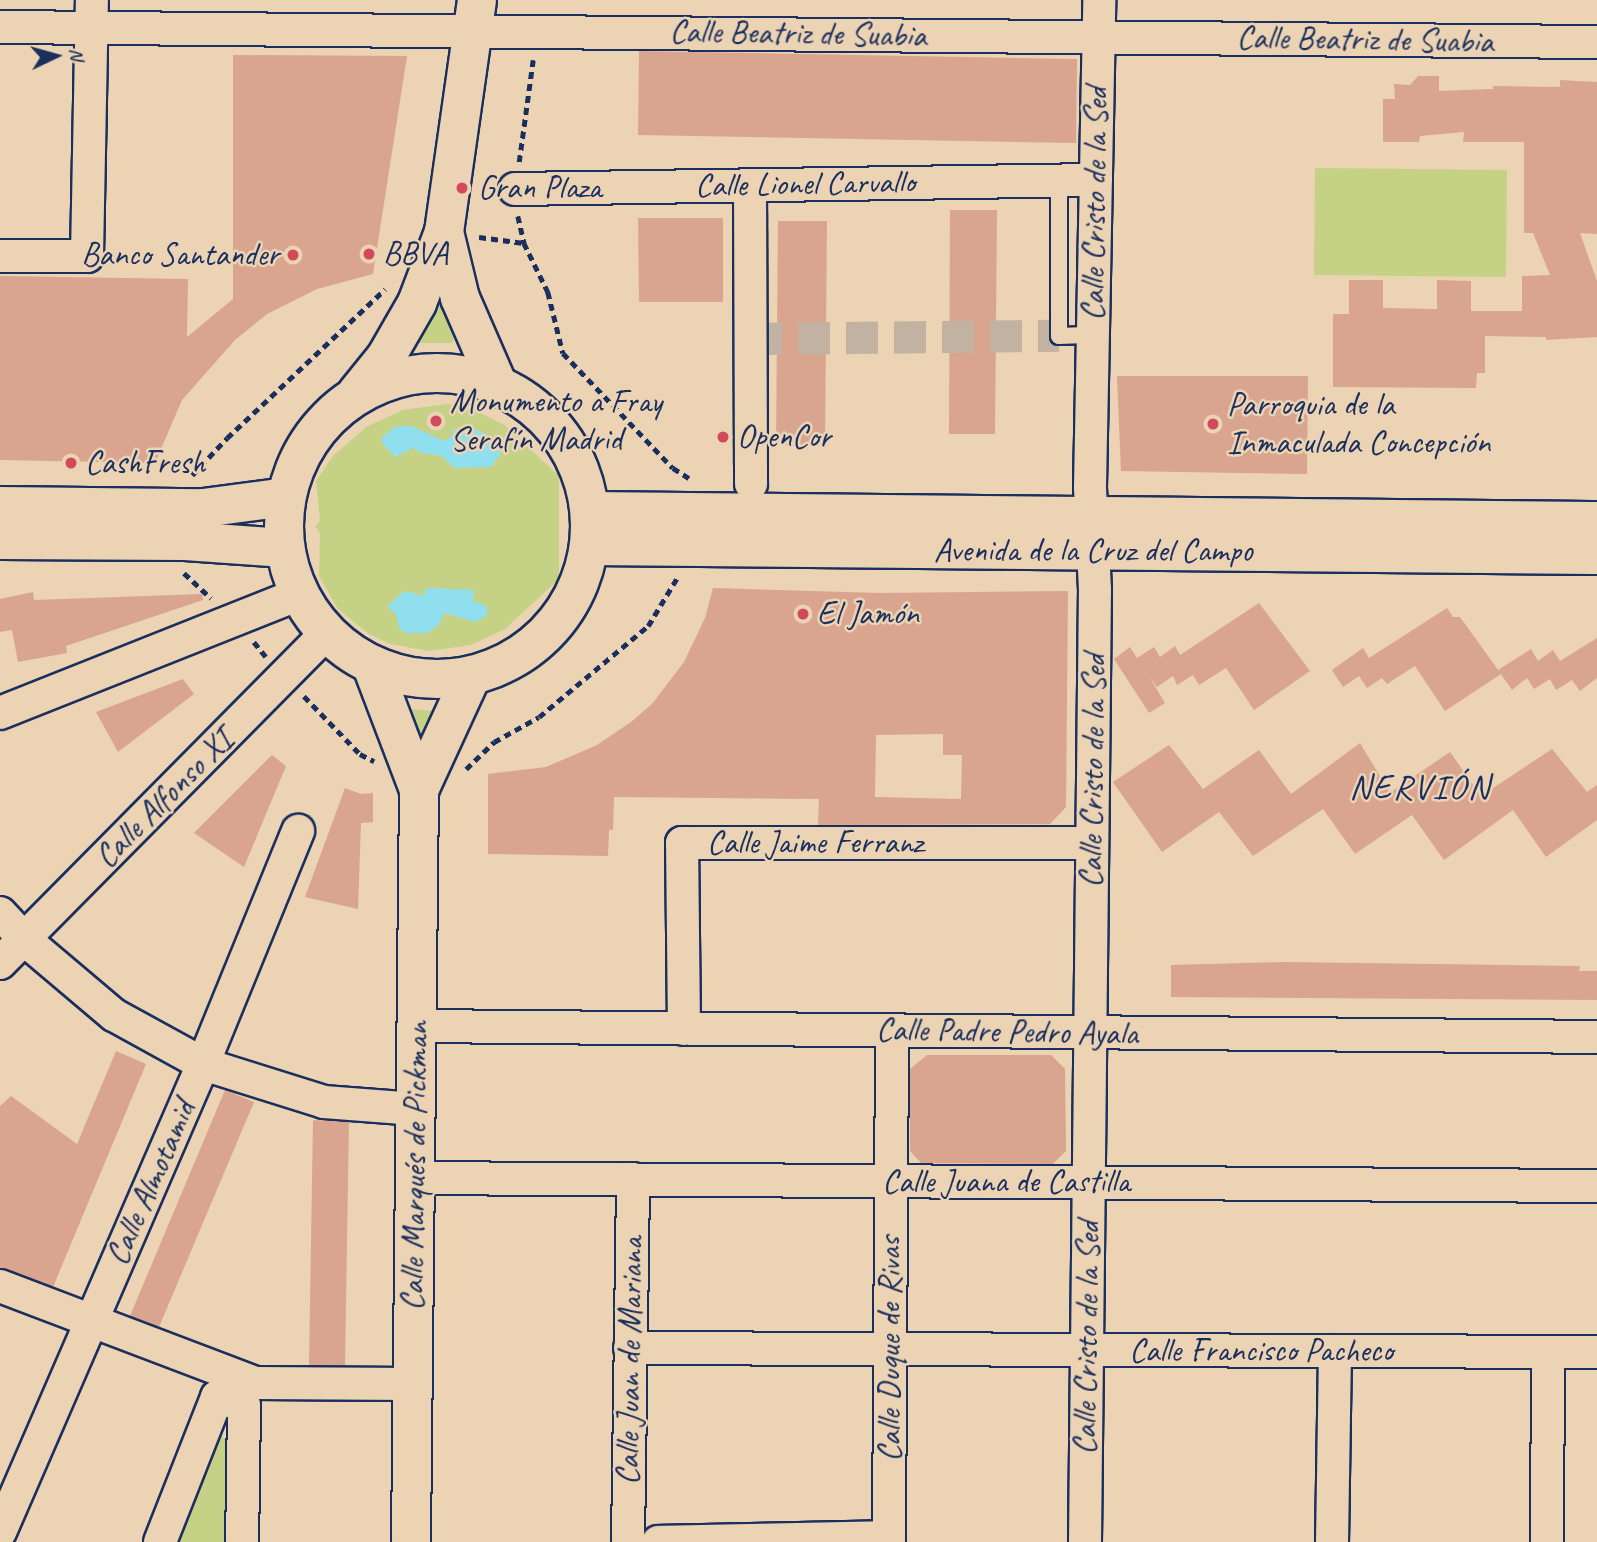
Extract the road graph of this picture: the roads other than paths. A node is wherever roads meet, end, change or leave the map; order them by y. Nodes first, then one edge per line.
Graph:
1 (1099, 0) edge
2 (92, 14) edge
3 (474, 17) edge
4 (0, 27) edge
5 (1098, 37) junction
6 (1597, 42) edge
7 (1059, 180) junction
8 (1096, 180) junction
9 (750, 185) junction
10 (515, 189) road end
11 (458, 234) junction
12 (0, 256) edge
13 (1093, 335) junction
14 (497, 383) junction
15 (356, 394) junction
16 (751, 484) dead end
17 (286, 497) junction
18 (0, 506) edge
19 (1597, 521) edge
20 (590, 529) junction
21 (1092, 533) junction
22 (0, 540) edge
23 (285, 548) junction
24 (1597, 555) edge
25 (299, 594) junction
26 (327, 633) junction
27 (372, 666) junction
28 (471, 677) junction
29 (0, 713) edge
30 (419, 790) junction
31 (298, 831) dead end
32 (1092, 844) junction
33 (0, 913) edge
34 (24, 939) junction
35 (0, 963) edge
36 (417, 1026) junction
37 (684, 1029) junction
38 (892, 1031) junction
39 (1090, 1032) junction
40 (1597, 1037) edge
41 (203, 1064) junction
42 (416, 1109) junction
43 (415, 1178) junction
44 (633, 1180) junction
45 (891, 1181) junction
46 (1089, 1182) junction
47 (1597, 1186) edge
48 (0, 1286) edge
49 (89, 1322) junction
50 (630, 1348) junction
51 (889, 1349) junction
52 (1087, 1350) junction
53 (1335, 1351) junction
54 (1548, 1352) junction
55 (1597, 1352) edge
56 (217, 1369) junction
57 (254, 1383) junction
58 (413, 1384) junction
59 (0, 1532) edge
60 (888, 1539) edge
61 (150, 1542) edge
62 (160, 1542) edge
63 (242, 1542) edge
64 (252, 1542) edge
65 (411, 1542) edge
66 (628, 1542) edge
67 (658, 1542) edge
68 (1085, 1542) edge
69 (1332, 1542) edge
70 (1547, 1542) edge

1 - 5 street, Calle Cristo de la Sed
2 - 3 street, Calle Beatriz de Suabia
2 - 4 street, Calle Beatriz de Suabia
2 - 12 street
3 - 5 street, Calle Beatriz de Suabia
3 - 11 main road
5 - 6 street, Calle Beatriz de Suabia
5 - 8 street, Calle Cristo de la Sed
7 - 8 street, Calle Lionel Carvallo
7 - 9 street, Calle Lionel Carvallo
7 - 13 lane
8 - 13 street, Calle Cristo de la Sed
9 - 10 street, Calle Lionel Carvallo
9 - 16 street
11 - 14 main road
11 - 15 main road
13 - 21 street, Calle Cristo de la Sed
14 - 15 main road
14 - 20 main road
15 - 17 main road
17 - 18 main road
17 - 23 main road
19 - 21 main road, Avenida de la Cruz del Campo
20 - 21 main road, Avenida de la Cruz del Campo
20 - 28 main road
21 - 24 main road, Avenida de la Cruz del Campo
21 - 32 street, Calle Cristo de la Sed
22 - 23 main road
23 - 25 main road
25 - 26 main road
25 - 29 street
26 - 27 main road
26 - 34 street, Calle Alfonso XI
27 - 28 main road
27 - 30 main road
28 - 30 main road
30 - 36 main road, Calle Marqués de Pickman
31 - 41 street, Calle Almotamid
32 - 37 street, Calle Jaime Ferranz
32 - 39 street, Calle Cristo de la Sed
33 - 34 street
34 - 35 street, Calle Alfonso XI
34 - 41 street
36 - 37 street, Calle Padre Pedro Ayala
36 - 42 main road, Calle Marqués de Pickman
37 - 38 street, Calle Padre Pedro Ayala
38 - 39 street, Calle Padre Pedro Ayala
38 - 45 street, Calle Duque de Rivas
39 - 40 street, Calle Padre Pedro Ayala
39 - 46 street, Calle Cristo de la Sed
41 - 42 street
41 - 49 street, Calle Almotamid
42 - 43 main road, Calle Marqués de Pickman
43 - 44 street, Calle Juana de Castilla
43 - 58 main road, Calle Marqués de Pickman
44 - 45 street, Calle Juana de Castilla
44 - 50 street, Calle Juan de Mariana
45 - 46 street, Calle Juana de Castilla
45 - 51 street, Calle Duque de Rivas
46 - 47 street, Calle Juana de Castilla
46 - 52 street, Calle Cristo de la Sed
48 - 49 street
49 - 56 street
49 - 59 street, Calle Almotamid
50 - 51 street, Calle Francisco Pacheco
50 - 66 street, Calle Juan de Mariana
51 - 52 street, Calle Francisco Pacheco
51 - 60 street, Calle Duque de Rivas
52 - 53 street, Calle Francisco Pacheco
52 - 68 street, Calle Cristo de la Sed
53 - 54 street, Calle Francisco Pacheco
53 - 69 street
54 - 55 street, Calle Francisco Pacheco
54 - 70 street
56 - 57 street
56 - 61 street
57 - 58 street
57 - 64 street
58 - 65 main road, Calle Marqués de Pickman
60 - 67 street
62 - 63 street

